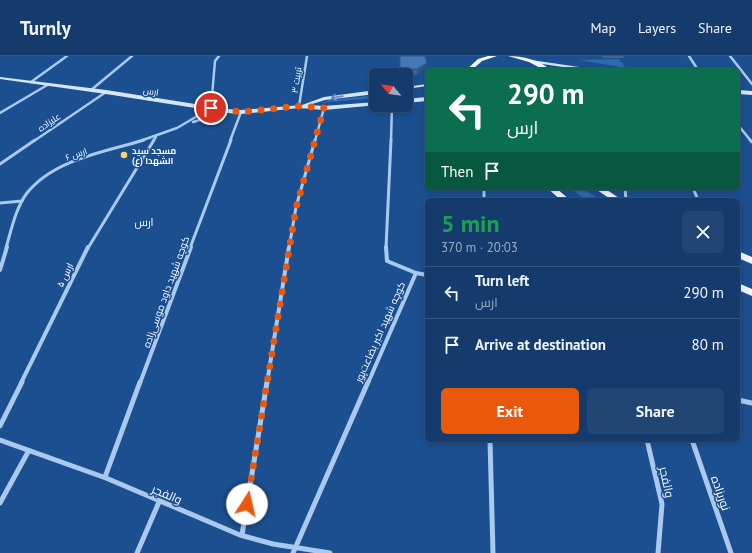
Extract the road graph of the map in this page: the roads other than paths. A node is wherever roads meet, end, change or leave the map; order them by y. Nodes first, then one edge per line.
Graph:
1 (67, 56) edge
2 (132, 56) edge
3 (218, 56) edge
4 (307, 56) edge
5 (494, 56) edge
6 (511, 56) edge
7 (689, 56) edge
8 (730, 56) edge
9 (519, 57) edge
10 (481, 58) edge
11 (530, 61) junction
12 (471, 68) edge
13 (544, 68) edge
14 (575, 68) edge
15 (697, 68) edge
16 (739, 68) edge
17 (740, 69) edge
18 (0, 78) edge
19 (31, 82) junction
20 (49, 84) junction
21 (752, 84) edge
22 (425, 85) edge
23 (413, 87) edge
24 (91, 90) junction
25 (106, 92) junction
26 (740, 92) edge
27 (369, 93) edge
28 (752, 93) edge
29 (425, 99) edge
30 (413, 100) edge
31 (369, 105) edge
32 (299, 106) junction
33 (211, 108) junction
34 (324, 108) junction
35 (230, 112) junction
36 (242, 112) junction
37 (392, 112) edge
38 (0, 113) edge
39 (187, 124) junction
40 (740, 127) edge
41 (156, 137) junction
42 (752, 142) edge
43 (0, 164) edge
44 (554, 190) edge
45 (601, 190) edge
46 (564, 198) edge
47 (615, 198) edge
48 (22, 201) junction
49 (0, 203) edge
50 (740, 255) edge
51 (752, 261) edge
52 (0, 270) edge
53 (416, 273) junction
54 (425, 275) edge
55 (740, 287) edge
56 (752, 292) edge
57 (740, 400) edge
58 (752, 403) edge
59 (0, 426) edge
60 (0, 440) edge
61 (490, 442) edge
62 (647, 442) edge
63 (693, 442) edge
64 (28, 452) junction
65 (105, 477) junction
66 (159, 502) junction
67 (0, 503) edge
68 (242, 535) junction
69 (294, 550) edge
70 (137, 553) edge
71 (330, 553) edge
72 (493, 553) edge
73 (658, 553) edge
74 (731, 553) edge

1 - 19 street
2 - 24 street
3 - 33 street
4 - 32 street, تربیت ۳
5 - 10 main road
6 - 9 main road
7 - 15 street
8 - 16 street
9 - 11 main road
10 - 12 main road
11 - 13 main road
11 - 14 main road
17 - 21 street
18 - 19 main road, ارس
19 - 20 main road, ارس
20 - 24 main road, ارس
20 - 38 street
22 - 23 main road
24 - 25 main road, ارس
25 - 33 main road, ارس
25 - 43 street, علیزاده
26 - 28 main road
27 -> 32 main road, ارس
29 - 30 main road
31 - 34 main road, ارس
32 - 34 main road, ارس
32 - 36 main road, ارس
33 - 35 main road, ارس
33 - 39 street, ارس ۶
34 - 68 street
35 - 36 main road, ارس
35 - 39 street
36 - 65 street, کوچه شهید داود موسی‌زاده
37 - 53 street, کوچه شهید اکبر بضاعت‌پور
39 - 41 street, ارس ۶
40 - 42 street
41 - 48 street, ارس ۶
41 - 59 street, ارس ۵
44 - 46 main road
45 - 47 main road
48 - 49 street
48 - 52 street, ارس ۶
50 - 51 main road
53 - 54 street
53 - 69 street, کوچه شهید اکبر بضاعت‌پور
55 - 56 main road
57 - 58 street
60 - 64 street, والفجر
61 - 72 street
62 - 73 street, والفجر
63 - 74 street, نوریزاده
64 - 65 street, والفجر
64 - 67 street
65 - 66 street, والفجر
66 - 68 street, والفجر
66 - 70 street
68 - 69 street, والفجر
69 - 71 street, والفجر

